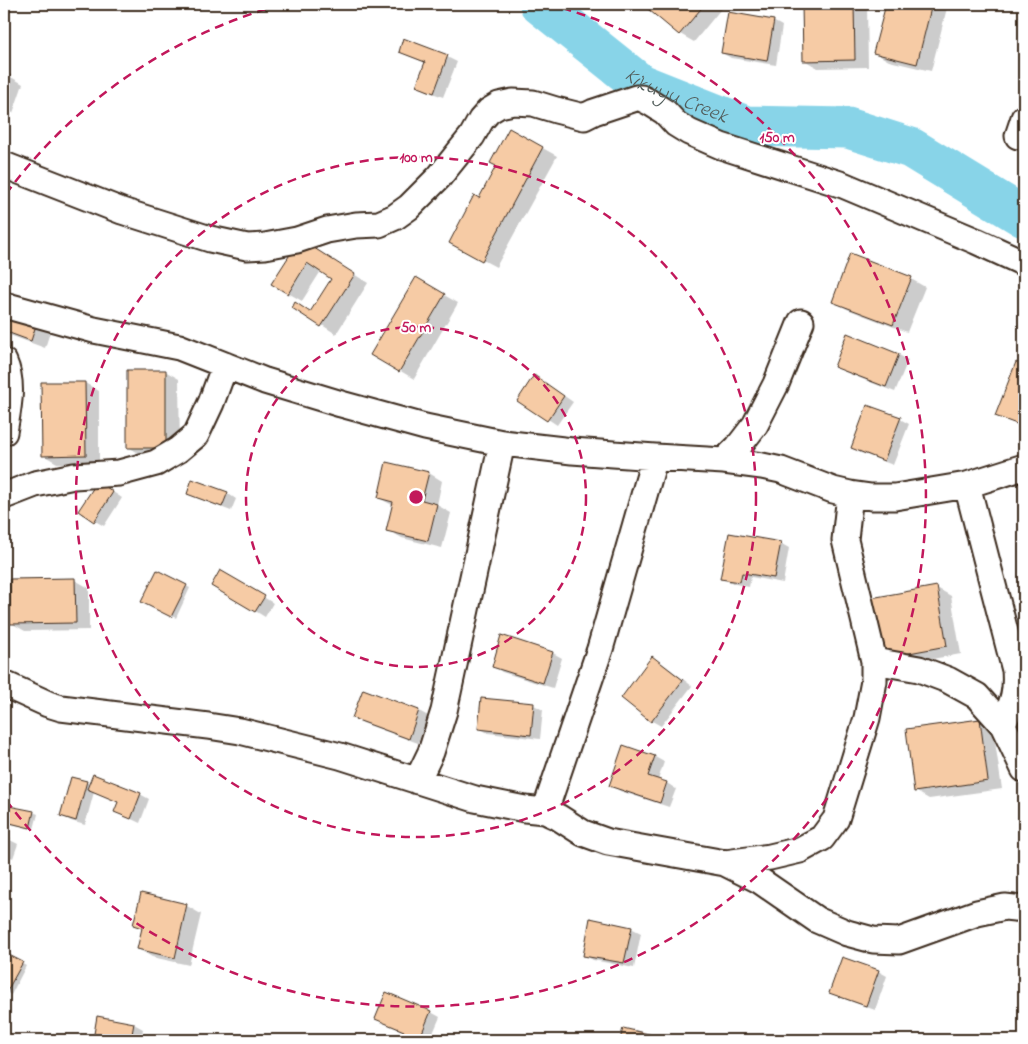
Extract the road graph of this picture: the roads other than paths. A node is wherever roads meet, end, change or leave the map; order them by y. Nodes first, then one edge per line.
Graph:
1 (4, 165) edge
2 (1024, 263) edge
3 (4, 305) edge
4 (801, 322) dead end
5 (4, 362) edge
6 (225, 365) junction
7 (4, 432) edge
8 (502, 443) junction
9 (655, 457) junction
10 (724, 461) junction
11 (1024, 467) edge
12 (966, 485) junction
13 (850, 494) junction
14 (4, 496) edge
15 (1014, 623) edge
16 (874, 660) junction
17 (4, 684) edge
18 (1003, 725) junction
19 (1024, 769) edge
20 (417, 781) junction
21 (545, 811) junction
22 (725, 863) junction
23 (1024, 909) edge

1 - 2 street
3 - 6 street
4 - 10 street
5 - 7 street
6 - 8 street
6 - 14 street
8 - 9 street
8 - 20 street
9 - 10 street
9 - 21 street
10 - 13 street
11 - 12 street
12 - 13 street
12 - 15 street
13 - 16 street
15 - 18 street
16 - 18 street
16 - 22 street
17 - 20 street
18 - 19 street
20 - 21 street
21 - 22 street
22 - 23 street

